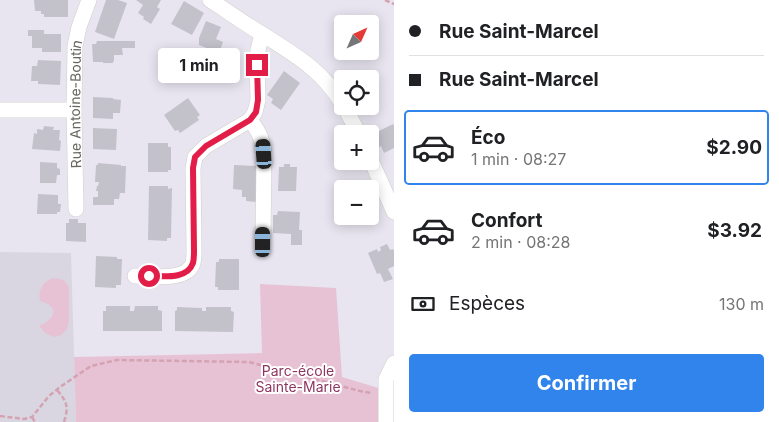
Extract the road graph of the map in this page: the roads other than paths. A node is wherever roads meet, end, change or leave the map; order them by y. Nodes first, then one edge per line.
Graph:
1 (88, 0) edge
2 (210, 0) edge
3 (262, 34) junction
4 (334, 92) edge
5 (0, 110) edge
6 (74, 110) junction
7 (250, 120) junction
8 (375, 170) edge
9 (76, 209) dead end
10 (394, 212) edge
11 (263, 242) dead end
12 (135, 276) dead end
13 (394, 363) edge
14 (386, 422) edge

1 - 6 street, Rue Antoine-Boutin
2 - 3 street
3 - 4 street
3 - 7 street
5 - 6 street
6 - 9 street, Rue Antoine-Boutin
7 - 11 street
7 - 12 street
8 - 10 street
13 - 14 street

